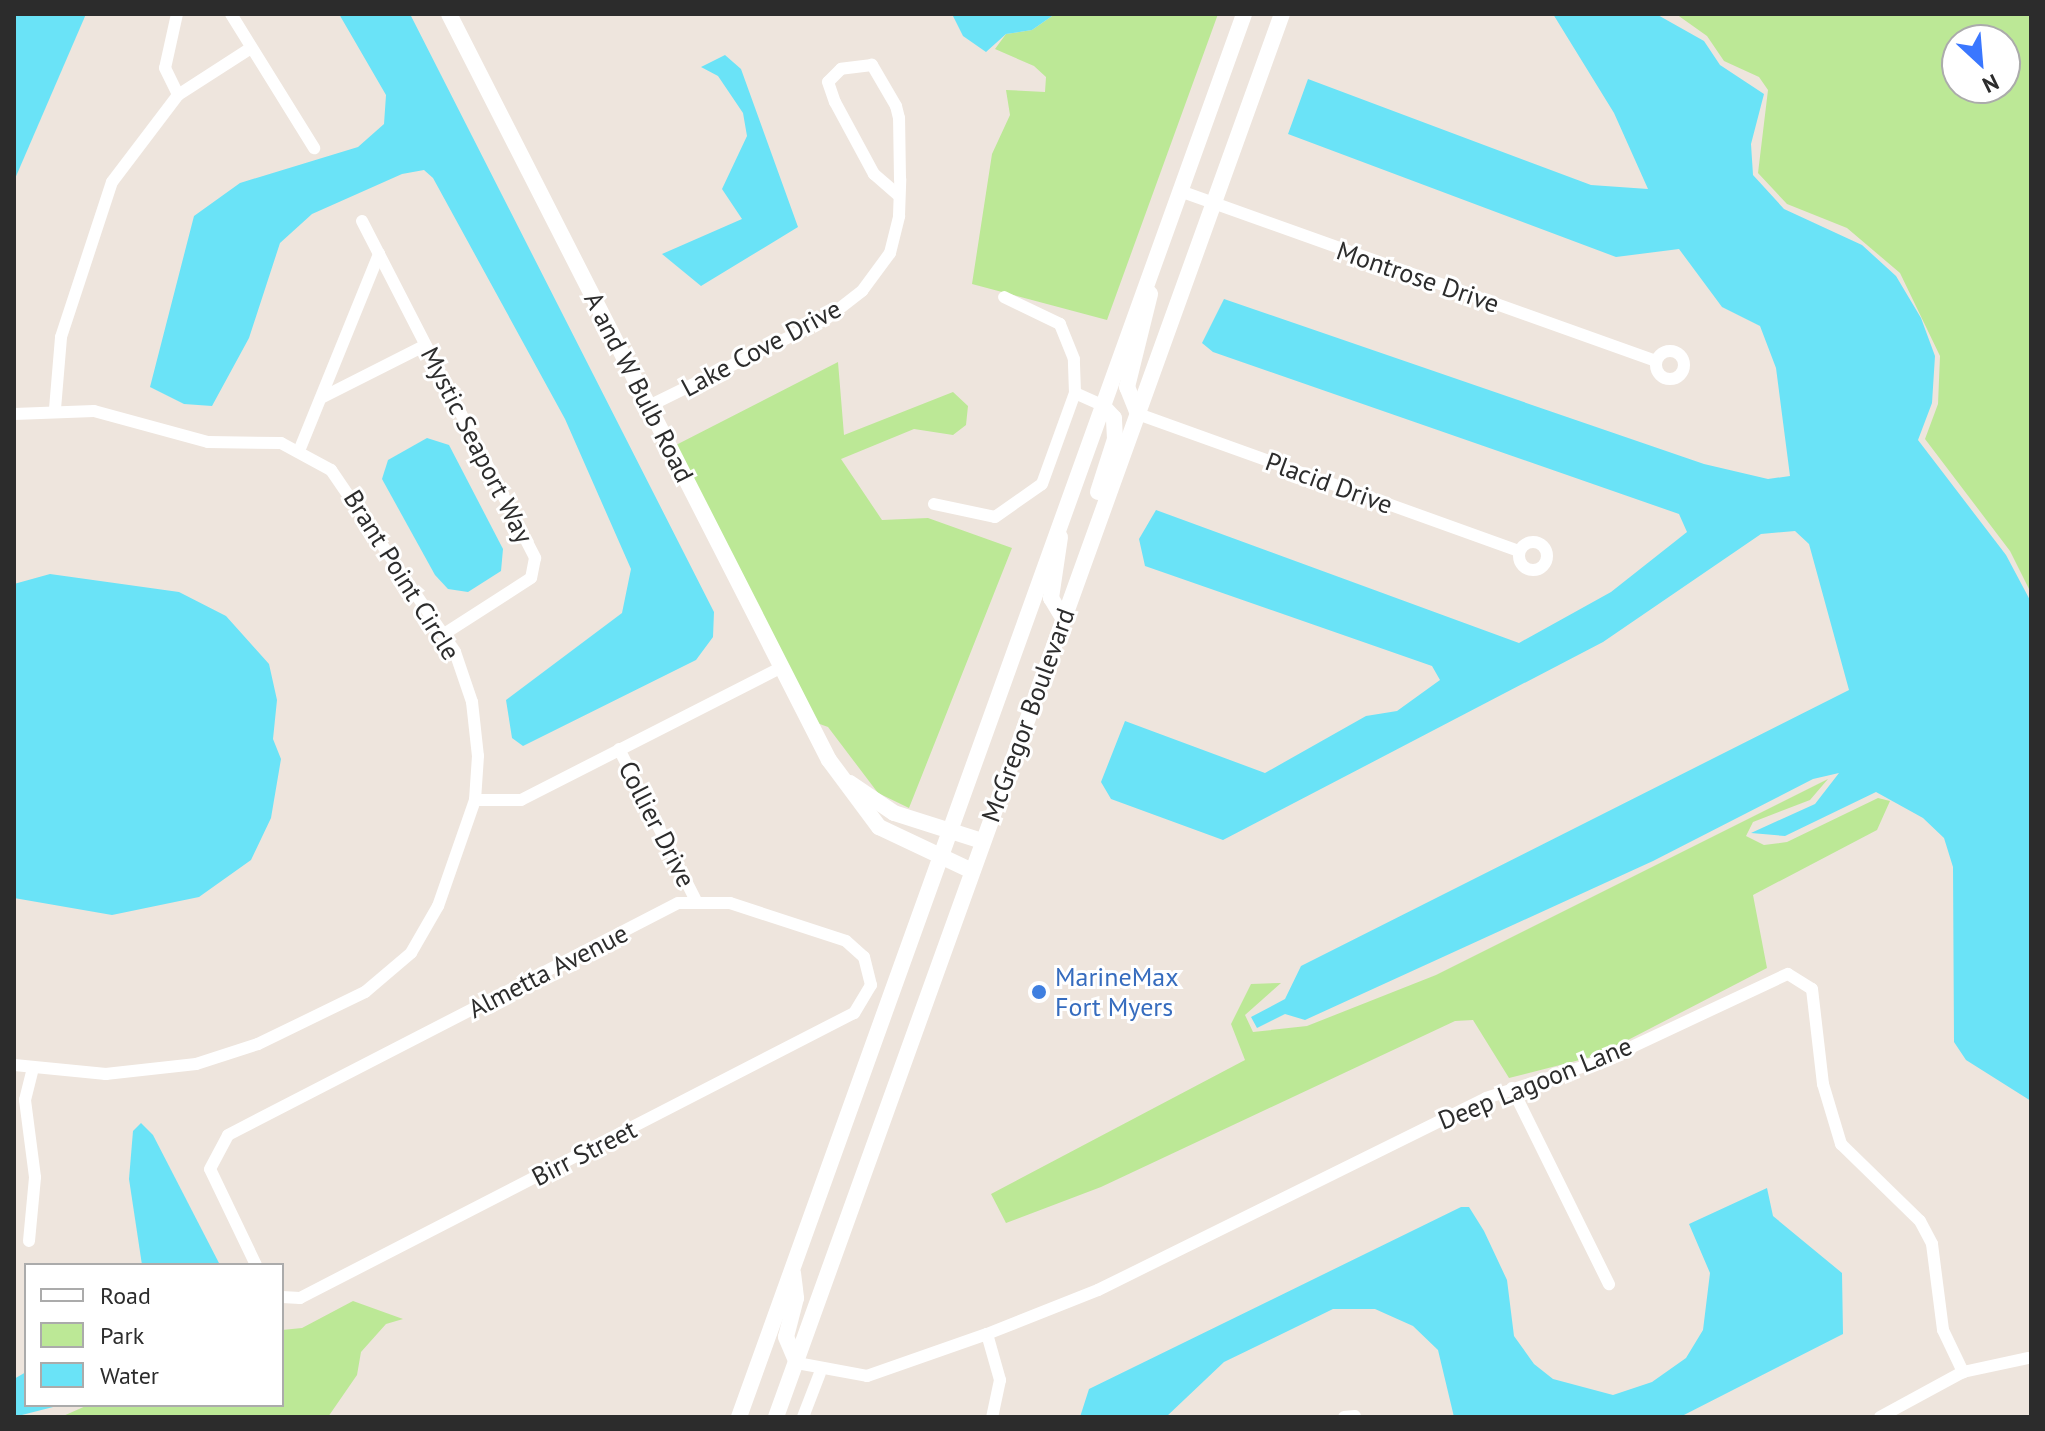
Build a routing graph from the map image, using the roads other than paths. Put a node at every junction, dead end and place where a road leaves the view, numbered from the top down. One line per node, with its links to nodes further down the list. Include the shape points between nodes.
1 (177, 14): 7 (street, via 165,68)
2 (231, 14): 6 (street)
3 (449, 14): 21 (main road, A and W Bulb Road)
4 (1244, 14): 9 (main road, McGregor Boulevard)
5 (1282, 14): 11 (main road, McGregor Boulevard)
6 (251, 48): 7 (street); 8 (street)
7 (178, 95): 22 (street, via 126,158 102,206 61,337)
8 (314, 148)
9 (1180, 191): 11 (street, Montrose Drive); 14 (main road, McGregor Boulevard)
10 (899, 196): 10 (street, Lake Cove Drive, via 899,118 886,84 872,65 841,69 828,82 835,102 874,174); 21 (street, Lake Cove Drive, via 890,253 846,305)
11 (1213, 204): 17 (street, Montrose Drive); 24 (main road, McGregor Boulevard)
12 (362, 221): 13 (street, Mystic Seaport Way)
13 (379, 254): 16 (street, Mystic Seaport Way); 19 (street)
14 (1148, 280): 20 (main road, McGregor Boulevard); 24 (main road, via 1151,305 1127,387)
15 (1004, 297): 18 (street, via 1060,324 1074,359)
16 (426, 345): 19 (street); 31 (street, Mystic Seaport Way, via 535,558 531,578)
17 (1656, 361)
18 (1075, 393): 20 (street); 26 (street, via 1042,484 995,517)
19 (323, 397): 25 (street)
20 (1102, 405): 27 (main road, McGregor Boulevard); 28 (main road, via 1114,418 1115,439 1084,534)
21 (649, 406): 32 (main road, A and W Bulb Road)
22 (55, 409): 23 (street, Brant Point Circle); 25 (street, Brant Point Circle, via 107,413 208,442 281,443)
23 (14, 414)
24 (1138, 414): 28 (main road, McGregor Boulevard); 29 (street, Placid Drive)
25 (299, 451): 31 (street, Brant Point Circle, via 349,489)
26 (934, 504)
27 (1060, 527): 30 (main road, via 1061,565 1051,598); 36 (main road, McGregor Boulevard)
28 (1087, 551): 30 (main road, McGregor Boulevard)
29 (1519, 551)
30 (1063, 618): 37 (main road, McGregor Boulevard)
31 (444, 634): 35 (street, Brant Point Circle, via 472,702)
32 (782, 667): 33 (street); 34 (main road, A and W Bulb Road)
33 (619, 749): 35 (street, via 521,800); 40 (street, Collier Drive)
34 (829, 760): 36 (main road, A and W Bulb Road, via 874,803); 38 (main road, A and W Bulb Road, via 879,827)
35 (475, 800): 42 (street, Brant Point Circle, via 425,933 365,992 258,1044 196,1064 106,1074)
36 (950, 831): 37 (main road, A and W Bulb Road); 38 (main road, McGregor Boulevard)
37 (982, 841): 39 (main road, McGregor Boulevard)
38 (940, 859): 39 (main road, A and W Bulb Road); 46 (main road, McGregor Boulevard)
39 (972, 871): 51 (main road, McGregor Boulevard)
40 (695, 899): 45 (street, Almetta Avenue, via 228,1135 214,1152 215,1186); 48 (street, Birr Street, via 730,903 846,941 864,957 869,991 854,1013)
41 (14, 1065): 42 (street, Brant Point Circle)
42 (33, 1069): 44 (street, via 25,1100 35,1177)
43 (1512, 1088): 47 (street); 49 (street, Deep Lagoon Lane, via 1098,1290); 52 (street, Deep Lagoon Lane, via 1604,1060 1760,983 1802,977 1812,989 1835,1131 1850,1158 1927,1232 1943,1330)
44 (29, 1241)
45 (255, 1263)
46 (793, 1268): 51 (main road, via 796,1298 786,1337); 55 (main road, McGregor Boulevard)
47 (1609, 1284)
48 (284, 1299)
49 (987, 1334): 53 (street, Deep Lagoon Lane, via 867,1376); 58 (street, via 1000,1380)
50 (2028, 1358): 52 (street)
51 (797, 1363): 53 (street, Deep Lagoon Lane); 56 (main road, McGregor Boulevard)
52 (1963, 1372): 60 (street)
53 (820, 1373): 57 (street)
54 (1355, 1416): 59 (street)
55 (739, 1417)
56 (776, 1417)
57 (803, 1417)
58 (992, 1417)
59 (1344, 1417)
60 (1880, 1417)

